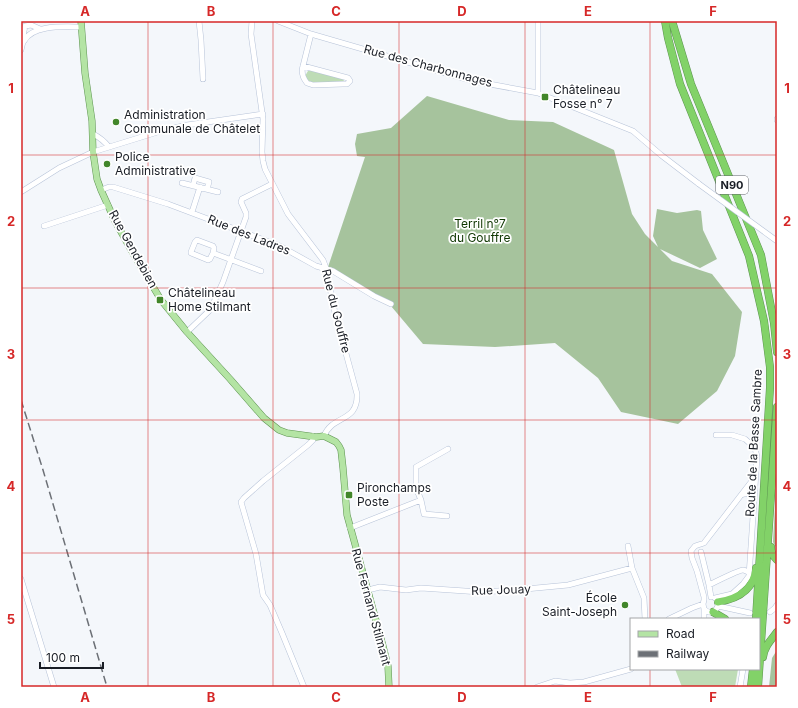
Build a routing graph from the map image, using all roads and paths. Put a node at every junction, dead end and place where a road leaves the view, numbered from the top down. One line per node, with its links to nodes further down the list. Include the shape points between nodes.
1 (199, 21): 15 (street)
2 (252, 21): 17 (street, Rue du Gouffre, via 251,34)
3 (278, 21): 10 (street, Rue des Charbonnages)
4 (538, 21): 16 (street)
5 (661, 21): 11 (highway)
6 (665, 21): 11 (highway, Route de la Basse Sambre / N90)
7 (673, 21): 40 (highway, N90, via 690,84 761,255)
8 (81, 24): 9 (street); 18 (main road, Rue Gendebien)
9 (41, 29): 12 (street, via 34,31); 12 (street, via 31,25 25,26)
10 (311, 34): 14 (street); 16 (street, Rue des Charbonnages, via 473,81)
11 (668, 38): 53 (highway, Route de la Basse Sambre / N90, via 680,84 749,256 764,321 770,388)
12 (24, 40): 13 (street)
13 (21, 50)
14 (302, 66): 14 (street, via 304,81 309,85 347,84 350,81 348,78)
15 (203, 79)
16 (538, 93): 33 (street, Rue des Charbonnages, bridge, via 633,131 660,155)
17 (263, 114): 19 (street, via 161,130); 22 (street, Rue du Gouffre, via 263,161)
18 (93, 134): 19 (street); 20 (main road, Rue Gendebien)
19 (109, 147): 20 (street)
20 (93, 152): 26 (main road, Rue Gendebien); 27 (street, via 59,168)
21 (182, 183): 23 (street)
22 (272, 184): 32 (street, via 242,199 246,213); 36 (street, Rue du Gouffre, via 288,214 323,260)
23 (193, 186): 24 (street); 25 (street, via 195,178 209,182)
24 (200, 188): 25 (street); 30 (street)
25 (207, 189): 28 (street)
26 (101, 190): 29 (main road, Rue Gendebien); 30 (street, Rue des Ladres, via 113,187)
27 (21, 192)
28 (218, 192)
29 (108, 206): 31 (street); 39 (main road, Rue Gendebien, via 161,300)
30 (192, 212): 32 (street, Rue des Ladres)
31 (44, 226)
32 (242, 231): 35 (street); 36 (street, Rue des Ladres, via 280,246 316,266)
33 (777, 241)
34 (213, 253): 34 (street, via 208,260 191,252 196,240 213,246); 35 (street)
35 (231, 260): 37 (street); 39 (street, via 209,311)
36 (326, 268): 38 (street, Rue des Ladres); 44 (street, Rue du Gouffre, via 357,399 353,412 332,424)
37 (261, 271)
38 (391, 304)
39 (187, 332): 43 (main road, Rue Gendebien, via 264,418 287,433)
40 (777, 352)
41 (777, 407): 50 (highway, Route de la Basse Sambre)
42 (716, 435): 46 (street, via 745,438 756,448)
43 (313, 436): 44 (main road, Rue Gendebien); 78 (street, via 308,445 241,502 256,554 264,595)
44 (324, 436): 52 (main road, via 336,442 341,450)
45 (448, 449): 49 (street, via 416,467 416,488)
46 (756, 476): 47 (street); 48 (street)
47 (741, 495): 48 (street, via 750,494); 62 (street, via 704,543 691,551 702,586)
48 (754, 499): 58 (street)
49 (421, 500): 51 (street, via 424,514); 52 (street)
50 (770, 506): 56 (highway, via 773,514 771,551); 84 (highway, Route de la Basse Sambre)
51 (447, 516)
52 (350, 528): 61 (main road, Rue Fernand Stilmant)
53 (761, 528): 64 (highway, via 755,572 751,582 744,592); 71 (highway, Route de la Basse Sambre / N90)
54 (628, 546): 57 (street)
55 (700, 552): 60 (street)
56 (777, 560)
57 (632, 568): 61 (street, Rue Jouay, via 568,585 515,590 480,592 380,587); 67 (street, via 644,598)
58 (749, 572): 60 (street, via 735,572); 64 (street, via 743,584)
59 (21, 579): 77 (street)
60 (709, 585): 64 (street)
61 (368, 590): 79 (main road, Rue Fernand Stilmant, via 388,666)
62 (704, 604): 64 (street, via 708,612); 64 (street, via 708,597); 68 (street); 69 (street)
63 (777, 605): 65 (street)
64 (714, 606): 66 (street); 70 (highway)
65 (770, 612)
66 (750, 613)
67 (645, 618)
68 (671, 618)
69 (704, 618)
70 (725, 618)
71 (756, 618)
72 (777, 632): 84 (highway, via 764,654)
73 (630, 669): 80 (street, via 584,682 555,681)
74 (743, 670): 81 (street)
75 (749, 670): 82 (highway)
76 (752, 670): 83 (highway)
77 (54, 687)
78 (304, 687)
79 (389, 687)
80 (536, 687)
81 (740, 687)
82 (748, 687)
83 (751, 687)
84 (759, 687)

